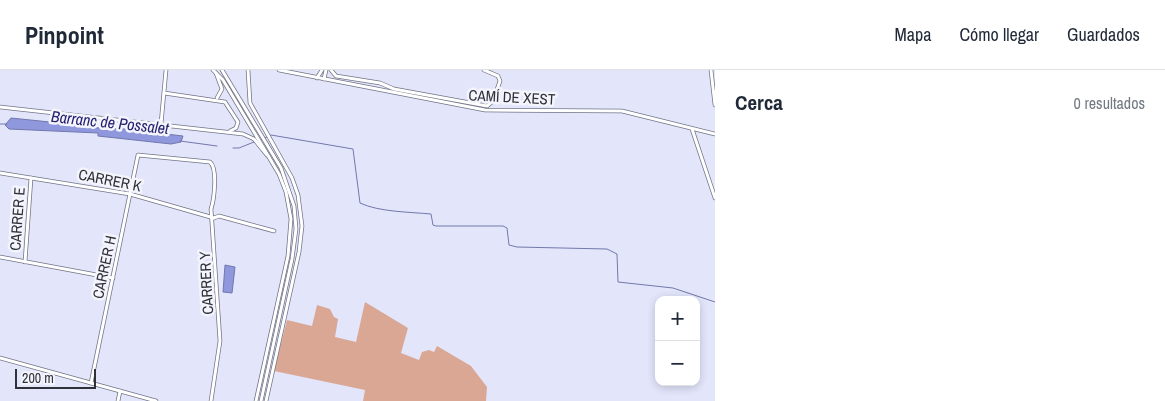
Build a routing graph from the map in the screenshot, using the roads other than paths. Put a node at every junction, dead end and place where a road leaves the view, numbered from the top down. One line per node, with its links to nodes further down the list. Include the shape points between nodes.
1 (166, 70): 12 (street)
2 (214, 70): 13 (street, via 222,89); 26 (street, via 279,174 286,192)
3 (222, 70): 38 (street, via 281,168 294,206 296,229 292,259)
4 (248, 70): 39 (street, via 250,103 292,178 302,226)
5 (278, 70): 10 (street, CAMÍ DE XEST)
6 (324, 70): 10 (street); 11 (street)
7 (331, 70): 8 (street, via 336,76 487,106 493,101 500,79)
8 (484, 70)
9 (711, 70): 14 (street)
10 (318, 78): 11 (street, CAMÍ DE XEST)
11 (324, 79): 17 (street, CAMÍ DE XEST, via 485,110 622,111)
12 (164, 93): 13 (street); 16 (street)
13 (216, 99): 18 (street, via 225,102 236,118 236,128)
14 (715, 105)
15 (0, 107): 16 (street)
16 (160, 124): 18 (street)
17 (692, 129): 19 (street, CAMÍ DE XEST); 24 (street)
18 (230, 132): 26 (street, via 254,139 269,159 284,190)
19 (715, 134)
20 (212, 163): 23 (street, CARRER H, via 138,155); 25 (street, CARRER Y)
21 (0, 173): 22 (street, CARRER K)
22 (32, 178): 23 (street, CARRER K); 29 (street, CARRER E)
23 (130, 194): 25 (street, CARRER K); 30 (street, CARRER H)
24 (715, 198)
25 (214, 218): 27 (street, CARRER K, via 219,216); 36 (street, CARRER Y, via 220,341)
26 (291, 223): 37 (street, via 288,256)
27 (274, 231)
28 (0, 257): 29 (street)
29 (25, 262): 30 (street)
30 (113, 278): 32 (street, CARRER H)
31 (0, 358): 32 (street)
32 (91, 383): 33 (street)
33 (120, 391): 34 (street); 35 (street)
34 (118, 401)
35 (156, 401)
36 (211, 401)
37 (256, 401)
38 (261, 401)
39 (266, 401)

